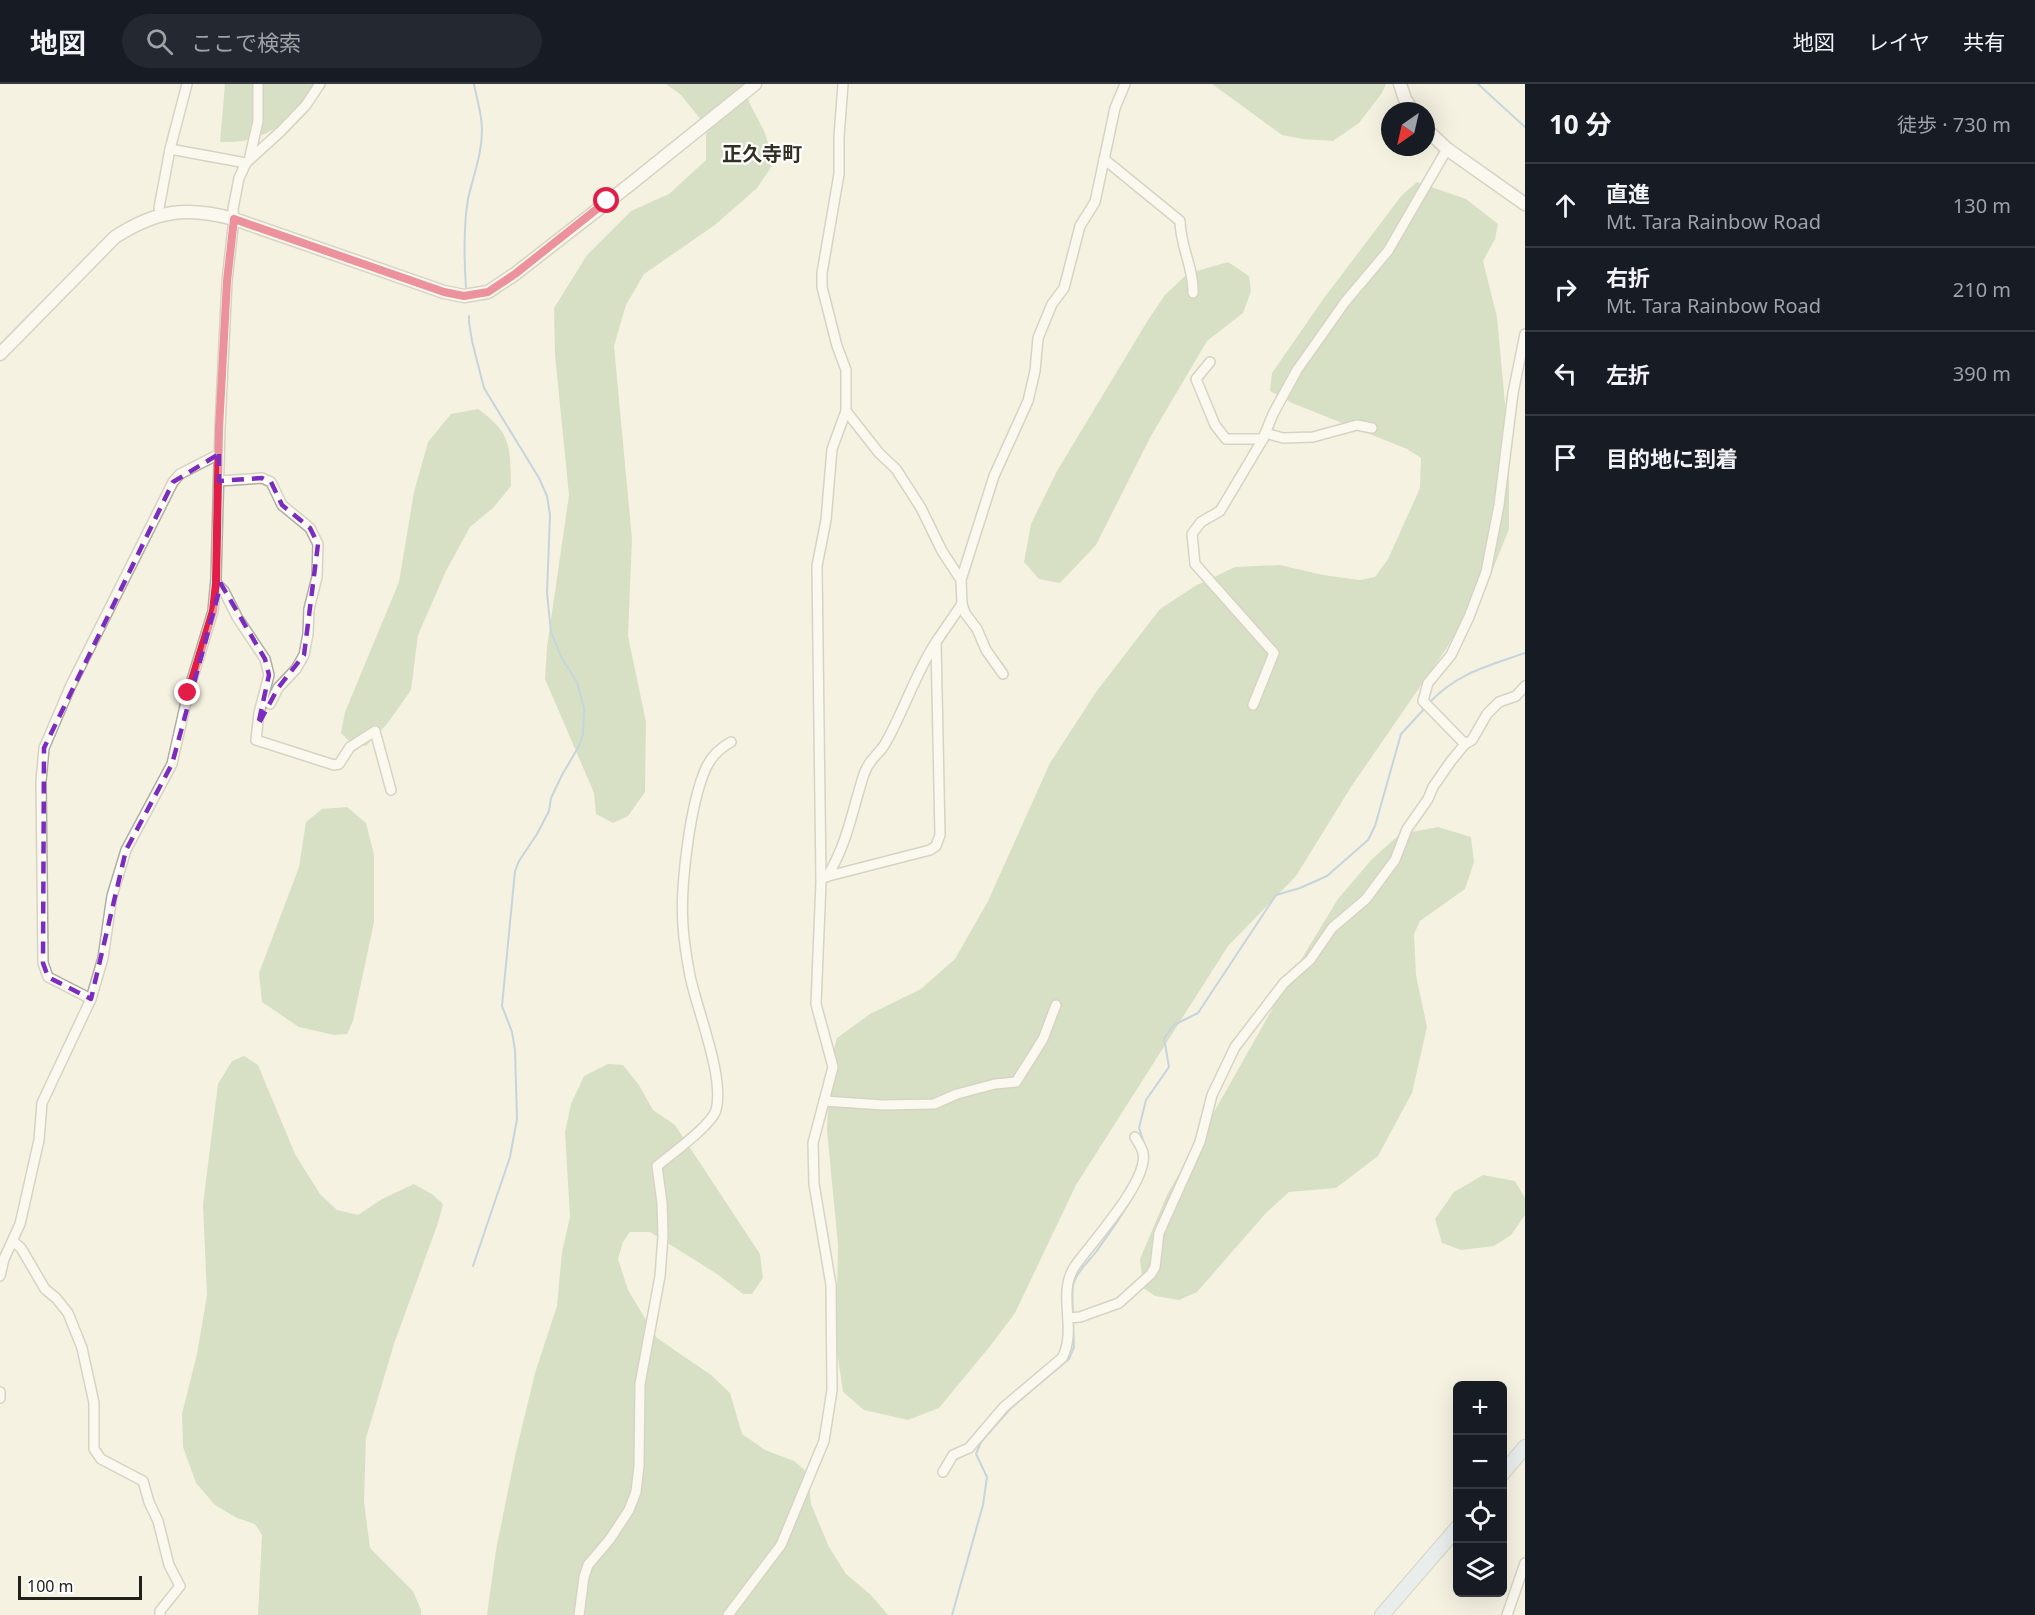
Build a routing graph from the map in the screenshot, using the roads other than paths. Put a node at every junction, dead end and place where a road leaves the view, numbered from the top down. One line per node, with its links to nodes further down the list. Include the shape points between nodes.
1 (188, 84): 10 (street)
2 (258, 84): 13 (street, via 258,121)
3 (320, 84): 13 (street, via 306,105)
4 (755, 84): 16 (street, via 515,274 478,295 444,292)
5 (843, 84): 21 (street, via 839,174 822,287 846,370)
6 (1125, 84): 12 (street, via 1115,108)
7 (1400, 84): 8 (street)
8 (1407, 102)
9 (1435, 138): 11 (street)
10 (170, 149): 13 (street); 15 (street)
11 (1447, 149): 14 (street); 23 (street, via 1388,251 1345,302 1297,370)
12 (1104, 159): 17 (street, via 1180,221); 26 (street, via 1095,202 1080,226 1064,288 1052,304 1038,338 1028,401 994,476)
13 (247, 161): 16 (street, via 239,178)
14 (1525, 204)
15 (159, 208)
16 (234, 219): 19 (street, via 191,211 136,224 115,237); 24 (street, via 227,281)
17 (1193, 294)
18 (1525, 334): 37 (street, via 1486,572 1456,646 1428,683 1423,701)
19 (0, 354)
20 (1210, 362): 23 (street, via 1196,379 1215,425 1226,439)
21 (846, 411): 26 (street, via 896,469); 39 (street, via 832,449 826,520 817,566)
22 (1372, 428): 23 (street, via 1357,425 1313,437)
23 (1264, 436): 33 (street, via 1220,511 1192,534 1195,564 1274,653)
24 (219, 454): 25 (street); 40 (street, via 180,474 173,482 71,685 44,748 43,963 48,977)
25 (219, 481): 27 (street); 32 (street, via 262,478 271,482 282,505 310,528 318,544 317,577 304,655)
26 (961, 580): 28 (street)
27 (216, 583): 35 (street, via 265,659 269,675); 40 (street, via 213,611 172,764 126,850 112,896 103,958)
28 (962, 604): 29 (street); 30 (street)
29 (936, 642): 39 (street, via 884,746 871,758 840,856); 39 (street, via 940,835 936,846)
30 (1003, 674)
31 (1525, 686): 37 (street, via 1516,696 1499,702)
32 (270, 704): 34 (street); 35 (street)
33 (1253, 705)
34 (280, 708)
35 (258, 724): 38 (street, via 256,740 334,765 339,764 350,747 375,731)
36 (731, 742): 55 (street, via 720,748 707,767 698,792 683,894 684,939 714,1068 716,1108 711,1120 657,1166 663,1236 660,1276 640,1384 636,1491 629,1510 588,1565)
37 (1465, 744): 46 (street, via 1407,829 1395,860 1366,899 1332,928 1310,960 1284,983 1235,1047 1212,1095 1200,1142 1159,1233 1151,1274 1119,1303)
38 (391, 790)
39 (824, 877): 42 (street, via 816,1004 833,1067)
40 (91, 999): 44 (street, via 42,1103 39,1140)
41 (1056, 1005): 42 (street, via 1043,1039 1016,1082 957,1094 934,1104)
42 (824, 1101): 56 (street, via 813,1143 814,1184 831,1285 832,1390 824,1441 781,1545)
43 (1135, 1137): 46 (street, via 1143,1154 1136,1182 1074,1267 1066,1285)
44 (14, 1242): 45 (street); 54 (street, via 45,1289 68,1313 82,1348 94,1402 94,1449 101,1459 143,1481 169,1565 180,1586)
45 (0, 1276)
46 (1068, 1318): 51 (street, via 1069,1336 1062,1358 1004,1407 969,1448 953,1455)
47 (0, 1392): 48 (street)
48 (0, 1398)
49 (1525, 1447): 50 (main road)
50 (1507, 1469)
51 (943, 1472)
52 (1453, 1533): 57 (main road)
53 (1525, 1563): 58 (street)
54 (160, 1615)
55 (579, 1615)
56 (728, 1615)
57 (1382, 1615)
58 (1507, 1615)

